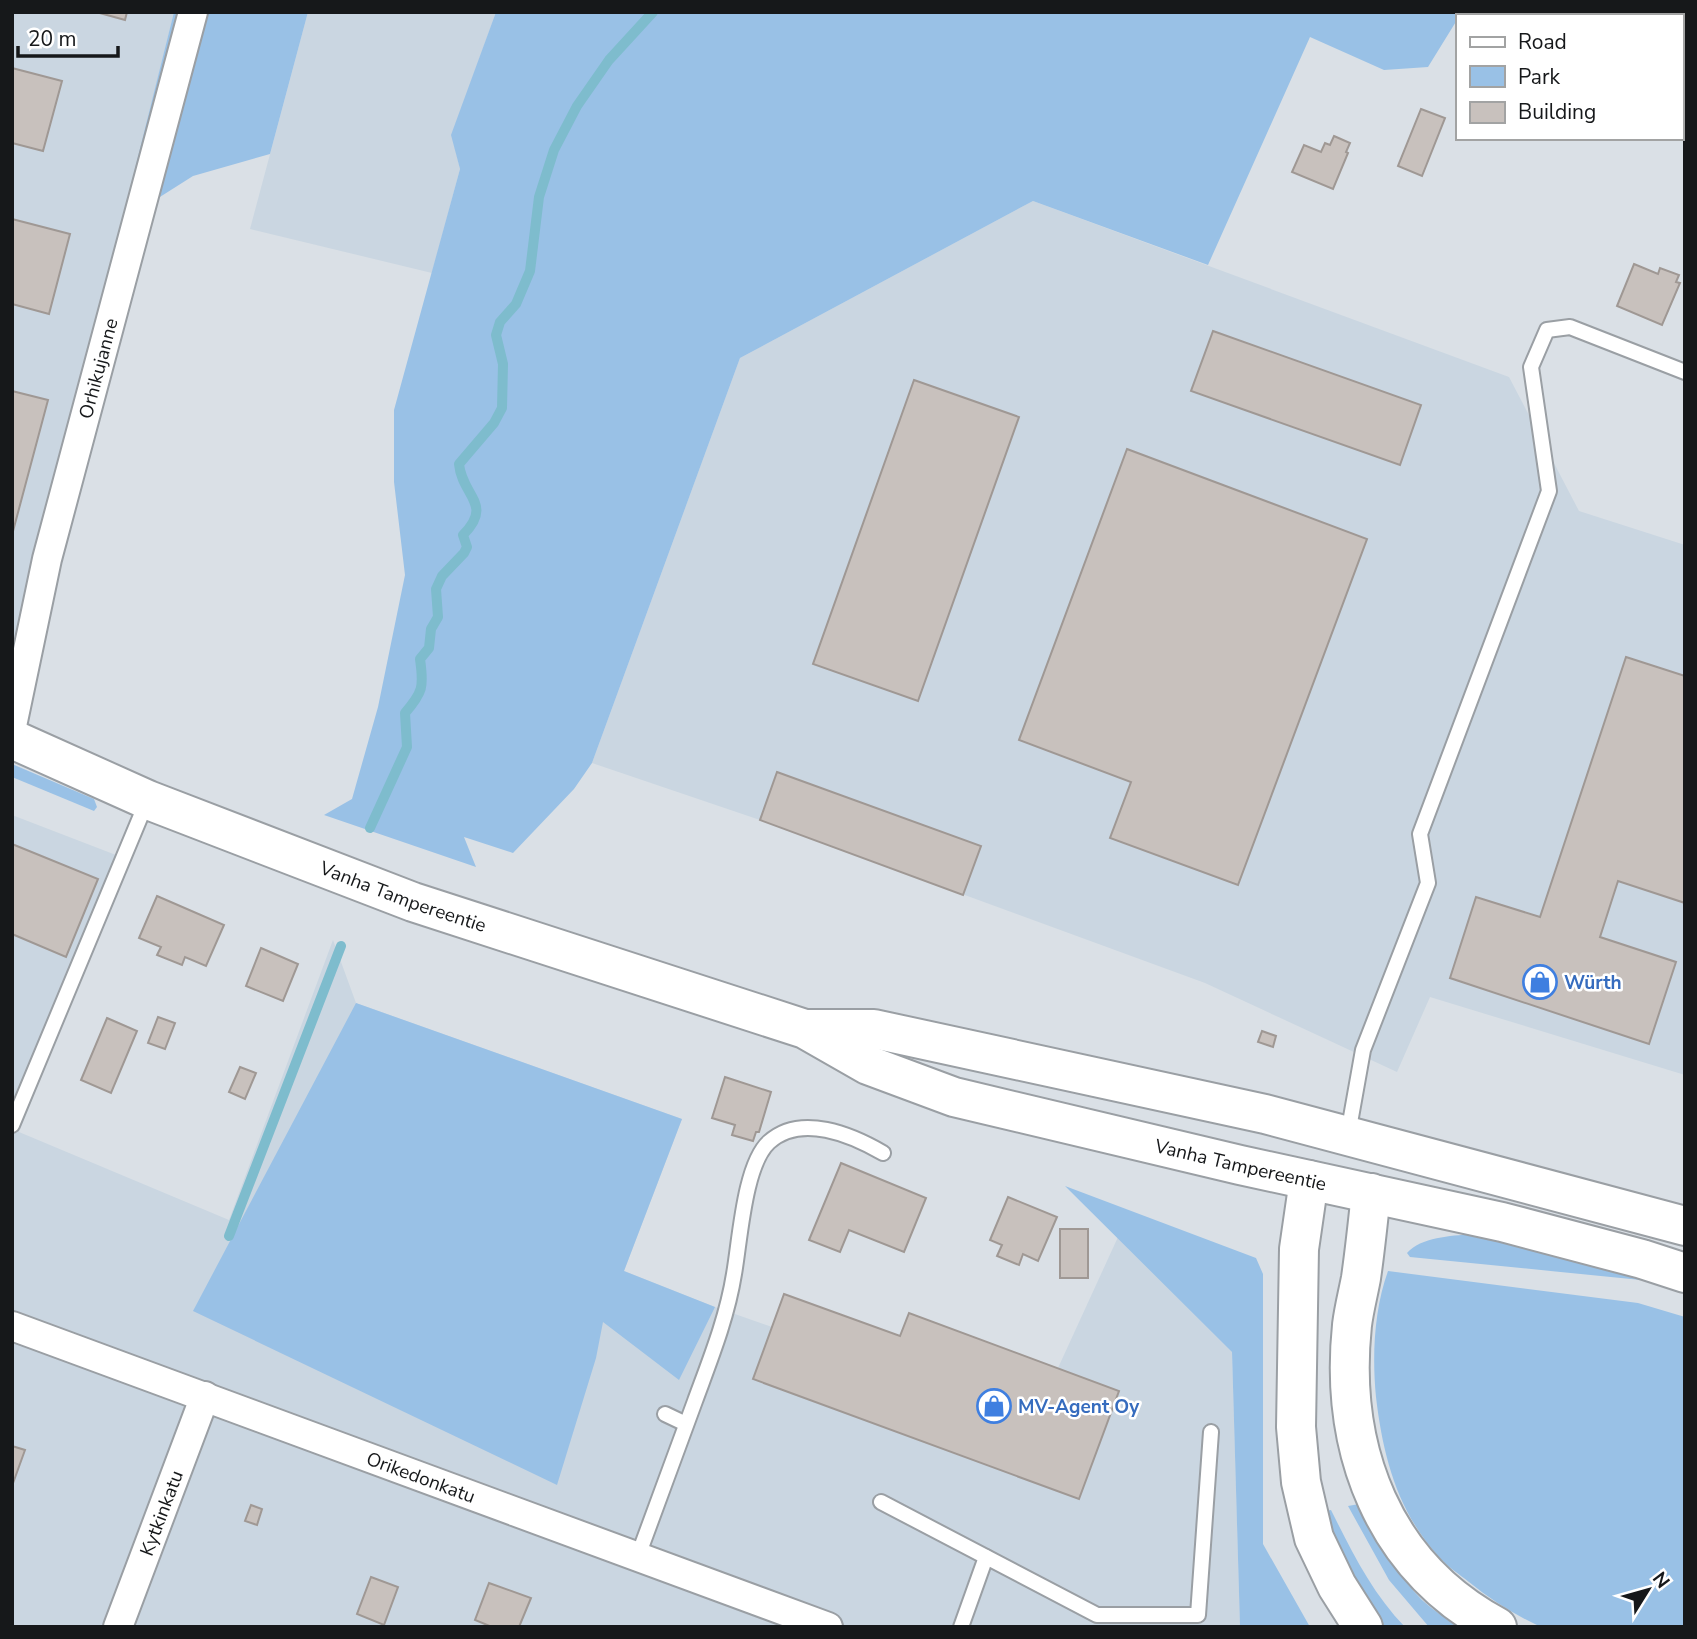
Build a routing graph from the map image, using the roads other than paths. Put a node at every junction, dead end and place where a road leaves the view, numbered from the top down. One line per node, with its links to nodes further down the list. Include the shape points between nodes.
1 (193, 12): 3 (street, Orhikujanne, via 47,559)
2 (1685, 372): 8 (lane, via 1570,327 1547,330 1531,368 1549,491 1420,834 1428,883 1363,1050)
3 (12, 726)
4 (12, 739): 5 (main road, Vanha Tampereentie)
5 (148, 800): 6 (main road, Vanha Tampereentie, via 413,902); 7 (lane)
6 (805, 1029): 8 (main road, Vanha Tampereentie, via 874,1029); 10 (main road, Vanha Tampereentie, via 868,1065 954,1097)
7 (12, 1125)
8 (1348, 1136): 10 (main road); 11 (main road); 12 (main road, Vanha Tampereentie)
9 (883, 1153): 17 (lane, via 857,1138 810,1128 783,1133 757,1155 720,1332)
10 (1309, 1180): 11 (main road, Vanha Tampereentie); 25 (main road, via 1299,1249 1296,1427 1301,1482 1314,1538)
11 (1371, 1194): 13 (main road, Vanha Tampereentie, via 1502,1222); 26 (main road, via 1352,1325 1351,1372 1352,1413 1366,1474 1396,1539 1425,1574 1472,1614)
12 (1685, 1226)
13 (1685, 1273)
14 (12, 1326): 15 (street, Orikedonkatu)
15 (205, 1396): 20 (street, Orikedonkatu); 22 (street, Kytkinkatu)
16 (665, 1414): 17 (lane)
17 (687, 1423): 20 (lane)
18 (1211, 1432): 21 (lane, via 1198,1615 1097,1615)
19 (881, 1502): 21 (lane)
20 (638, 1556): 23 (street, Orikedonkatu)
21 (986, 1557): 24 (lane)
22 (118, 1627)
23 (828, 1627)
24 (961, 1627)
25 (1363, 1627)
26 (1497, 1627)

